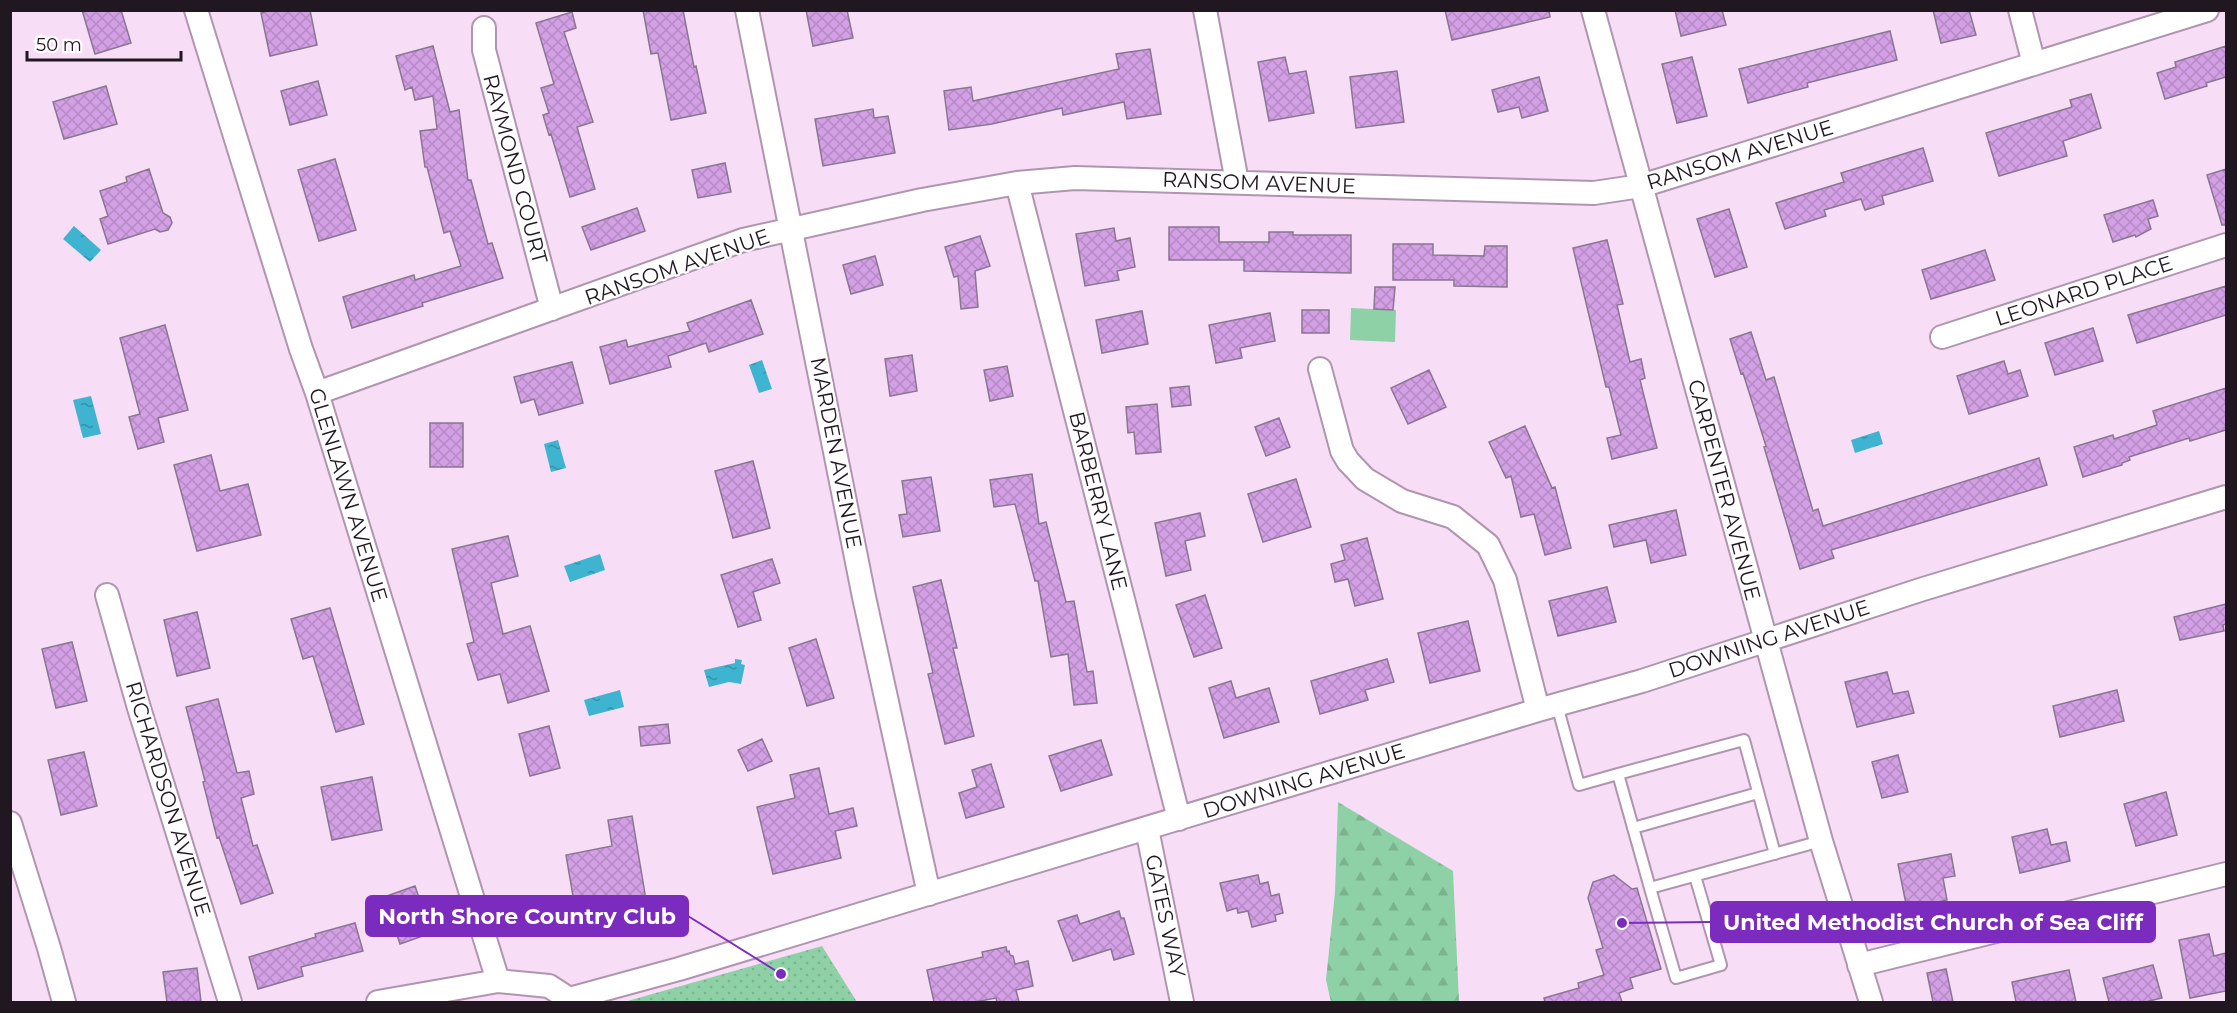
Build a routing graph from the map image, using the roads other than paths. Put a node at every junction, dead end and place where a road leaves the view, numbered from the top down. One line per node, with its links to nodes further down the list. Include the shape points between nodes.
1 (196, 10): 17 (street, GLENLAWN AVENUE)
2 (747, 10): 12 (street, MARDEN AVENUE)
3 (1205, 10): 9 (street)
4 (1593, 10): 11 (street, CARPENTER AVENUE)
5 (2020, 10): 8 (street)
6 (2207, 10): 8 (street, RANSOM AVENUE)
7 (484, 28): 14 (street, RAYMOND COURT, via 484,50)
8 (2034, 64): 11 (street, RANSOM AVENUE)
9 (1237, 182): 10 (street, RANSOM AVENUE, via 1075,178); 11 (street, RANSOM AVENUE, via 1594,193)
10 (1017, 183): 12 (street, RANSOM AVENUE, via 828,219); 24 (street, BARBERRY LANE)
11 (1641, 186): 20 (street, CARPENTER AVENUE)
12 (791, 230): 14 (street, RANSOM AVENUE, via 743,240); 33 (street, MARDEN AVENUE, via 864,597)
13 (2226, 245): 15 (street, LEONARD PLACE)
14 (552, 309): 17 (street, RANSOM AVENUE)
15 (1942, 337)
16 (1320, 369): 21 (street, via 1342,451 1365,479 1402,501 1453,517 1488,545 1505,580)
17 (317, 393): 35 (street, GLENLAWN AVENUE)
18 (2226, 497): 20 (street, DOWNING AVENUE)
19 (107, 596): 38 (street, RICHARDSON AVENUE)
20 (1765, 640): 21 (street, DOWNING AVENUE); 28 (street, CARPENTER AVENUE)
21 (1547, 708): 22 (lane, via 1579,785); 24 (street, DOWNING AVENUE)
22 (1618, 774): 23 (lane, via 1744,740); 26 (lane)
23 (1758, 793): 26 (lane); 29 (lane)
24 (1179, 819): 27 (street, DOWNING AVENUE)
25 (10, 823): 37 (street)
26 (1634, 828): 32 (lane)
27 (1147, 829): 33 (street, DOWNING AVENUE); 40 (street, GATES WAY)
28 (1821, 841): 29 (lane); 34 (street, CARPENTER AVENUE)
29 (1775, 854): 31 (lane)
30 (2226, 874): 34 (street)
31 (1695, 876): 32 (lane); 32 (lane, via 1721,965 1676,978)
32 (1650, 888)
33 (929, 894): 36 (street, DOWNING AVENUE)
34 (1859, 965): 41 (street, CARPENTER AVENUE)
35 (498, 981): 36 (street, DOWNING AVENUE, via 549,986); 39 (street, DOWNING AVENUE)
36 (569, 1001)
37 (64, 1002)
38 (230, 1002)
39 (378, 1002)
40 (1182, 1002)
41 (1871, 1002)

